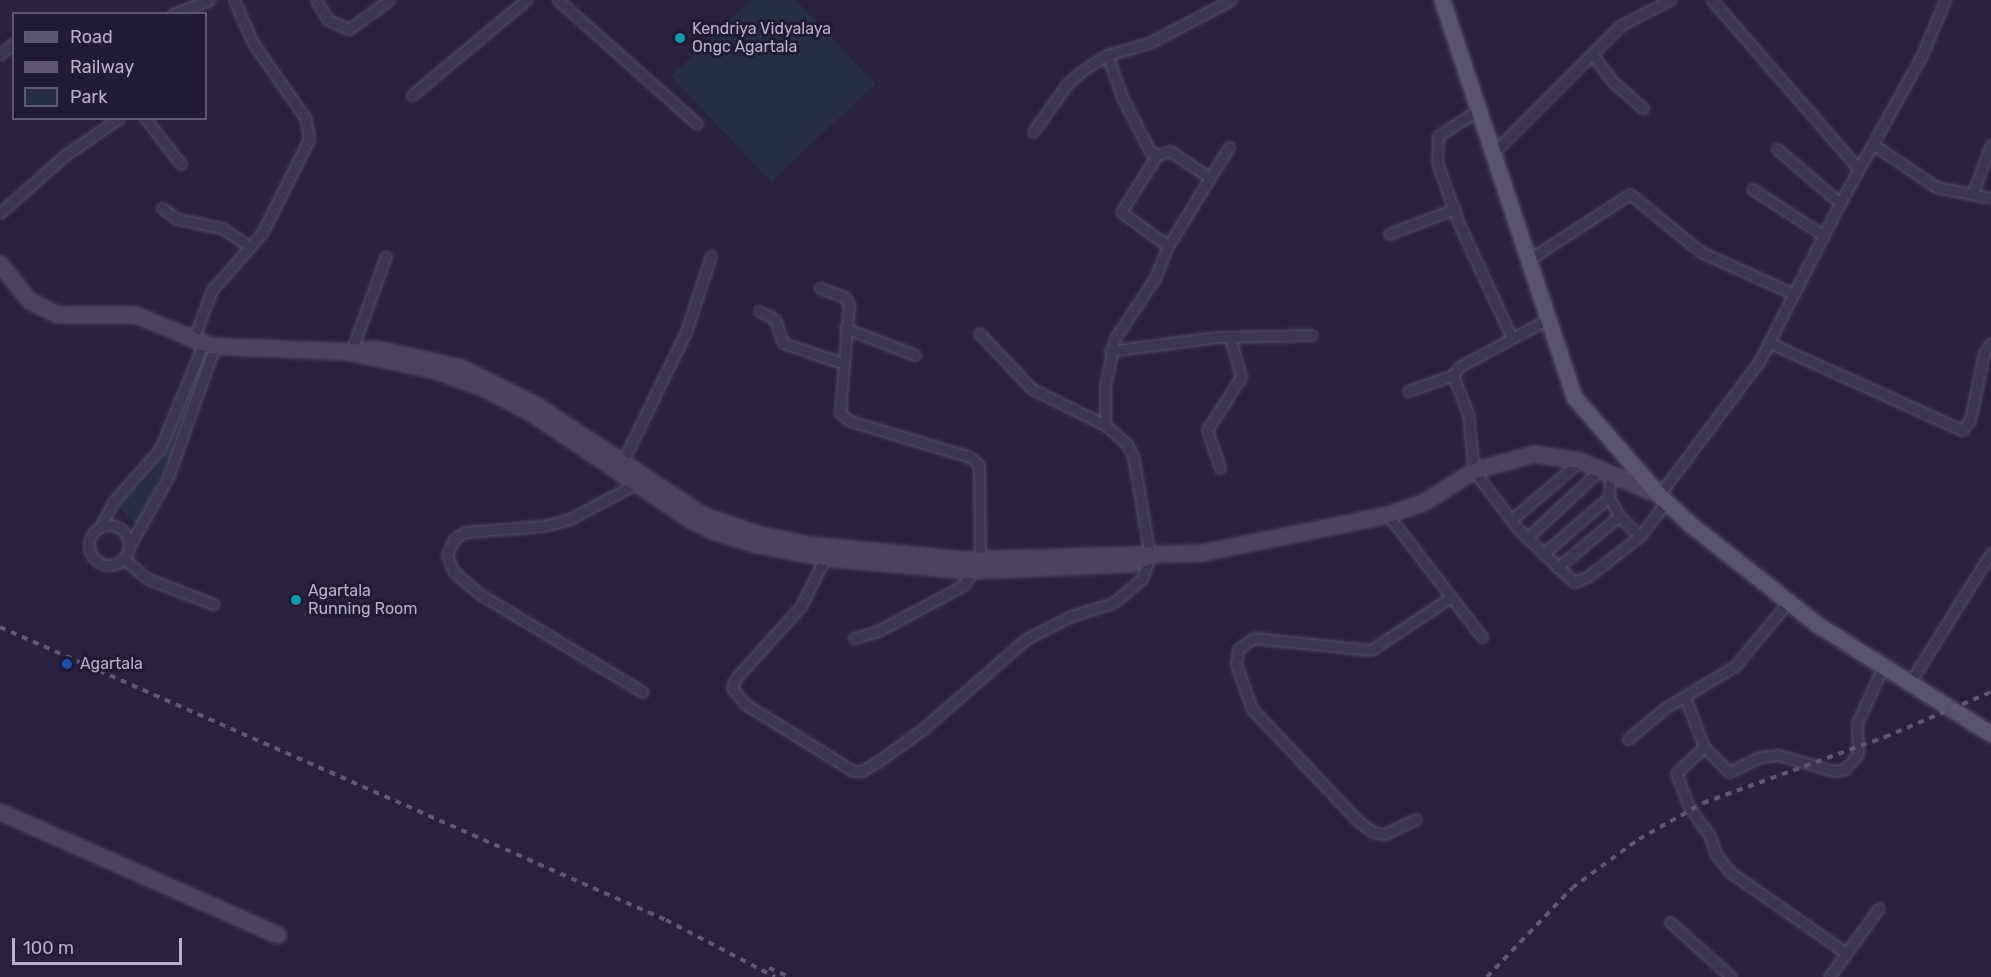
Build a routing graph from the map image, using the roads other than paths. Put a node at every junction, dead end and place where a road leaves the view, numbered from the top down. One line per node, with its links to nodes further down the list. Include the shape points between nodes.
1 (209, 0): 13 (street)
2 (234, 0): 43 (street, via 253,43 310,129 306,147 269,222)
3 (316, 0): 4 (street, via 328,20 349,29)
4 (389, 0)
5 (526, 0): 18 (street)
6 (558, 0): 23 (street)
7 (1231, 0): 17 (street, via 1149,43)
8 (1442, 0): 20 (main road)
9 (1670, 0): 12 (street)
10 (1712, 0): 32 (street)
11 (1945, 0): 26 (street, via 1924,52)
12 (1651, 4): 16 (street, via 1621,25)
13 (179, 12)
14 (12, 45): 15 (street)
15 (0, 54)
16 (1592, 54): 19 (street, via 1613,82); 29 (street)
17 (1107, 55): 24 (street, via 1067,84); 30 (street, via 1129,112)
18 (412, 95)
19 (1643, 108)
20 (1478, 110): 29 (main road); 39 (street, via 1436,138 1437,162)
21 (116, 120): 40 (street, via 64,156)
22 (147, 120): 31 (street)
23 (698, 124)
24 (1033, 132)
25 (1991, 144): 35 (street)
26 (1874, 145): 32 (street); 35 (street, via 1936,187)
27 (1229, 147): 33 (street)
28 (1777, 149): 37 (street)
29 (1493, 153): 47 (main road)
30 (1156, 155): 33 (street, via 1170,151); 44 (street, via 1121,212)
31 (181, 164)
32 (1858, 168): 37 (street)
33 (1210, 178): 44 (street)
34 (1752, 189): 42 (street)
35 (1973, 192): 36 (street)
36 (1991, 198)
37 (1840, 203): 42 (street)
38 (162, 207): 43 (street, via 177,219 222,228)
39 (1454, 209): 41 (street); 57 (street)
40 (0, 213)
41 (1389, 234)
42 (1823, 235): 50 (street)
43 (249, 246): 59 (street, via 212,290)
44 (1168, 246): 61 (street, via 1155,279 1120,328)
45 (386, 255): 62 (street)
46 (711, 256): 69 (street, via 686,332)
47 (1528, 260): 50 (street, via 1630,194 1701,252); 52 (main road)
48 (0, 264): 59 (street, via 30,301 51,312 72,317 136,315)
49 (820, 288): 53 (street, via 845,297 849,305)
50 (1794, 294): 60 (street)
51 (759, 311): 64 (street, via 775,319 783,343)
52 (1548, 319): 57 (street); 75 (main road, via 1574,397)
53 (845, 328): 63 (street); 64 (street)
54 (979, 333): 67 (street, via 1032,389)
55 (1312, 335): 56 (street)
56 (1230, 337): 61 (street); 70 (street, via 1241,377 1207,430)
57 (1512, 338): 65 (street, via 1460,366)
58 (1991, 343): 60 (street, via 1984,353 1970,420 1962,430)
59 (204, 344): 62 (street); 79 (street, via 160,449 113,502); 82 (street, via 168,477)
60 (1770, 344): 75 (street)
61 (1110, 351): 67 (street, via 1104,387)
62 (351, 352): 69 (street, via 376,349 407,353 462,368 514,392)
63 (915, 355)
64 (842, 363): 89 (street, via 838,407 844,418 970,457 979,465)
65 (1453, 375): 66 (street); 71 (street, via 1468,414)
66 (1408, 391)
67 (1105, 424): 86 (street, via 1120,435 1132,456)
68 (1580, 461): 71 (street, via 1534,454); 72 (street); 78 (street)
69 (620, 467): 73 (street); 83 (street, via 718,523)
70 (1220, 468)
71 (1474, 471): 76 (street, via 1425,502); 78 (street)
72 (1605, 472): 74 (street); 75 (street); 81 (street)
73 (636, 484): 83 (street, via 715,532); 99 (street, via 570,519 544,526 465,532 454,539 447,555 453,571 478,593)
74 (1609, 497): 77 (street); 84 (street)
75 (1662, 499): 80 (street); 93 (main road)
76 (1388, 515): 86 (street, via 1234,549); 92 (street)
77 (1619, 516): 80 (street); 91 (street)
78 (1511, 520): 81 (street)
79 (101, 526): 82 (street, via 121,529); 88 (street, via 89,541 94,559 112,566)
80 (1640, 536): 91 (street, via 1579,582 1570,581)
81 (1527, 538): 84 (street)
82 (129, 547): 88 (street)
83 (808, 550): 87 (street); 90 (street)
84 (1543, 554): 91 (street)
85 (1991, 554): 98 (street)
86 (1150, 556): 87 (street, via 1142,579 1129,592 1026,639 923,729 862,771 841,764 745,704 732,688 735,679 796,614); 89 (street, via 1129,553); 90 (street, via 1130,564)
87 (825, 558): 90 (street)
88 (124, 559): 94 (street, via 148,579)
89 (980, 560): 90 (street)
90 (966, 567): 96 (street, via 964,585 878,631)
91 (1557, 568)
92 (1451, 597): 95 (street); 105 (street, via 1371,650 1254,638 1239,649 1236,663 1252,709 1358,821 1373,832 1385,834)
93 (1788, 602): 97 (main road); 100 (street, via 1739,663)
94 (213, 604)
95 (1482, 637)
96 (854, 638)
97 (1883, 667): 98 (main road); 103 (street, via 1857,723 1858,754 1845,769 1833,771 1778,755 1760,757 1730,772)
98 (1909, 684): 101 (main road)
99 (643, 692)
100 (1686, 697): 102 (street); 103 (street)
101 (1991, 734)
102 (1628, 739)
103 (1704, 747): 109 (street, via 1676,773 1688,805 1710,836 1720,860 1731,872)
104 (0, 812): 108 (street)
105 (1416, 819)
106 (1879, 908): 109 (street)
107 (1670, 922): 110 (street)
108 (278, 935)
109 (1846, 953): 111 (street)
110 (1731, 977)
111 (1829, 977)

